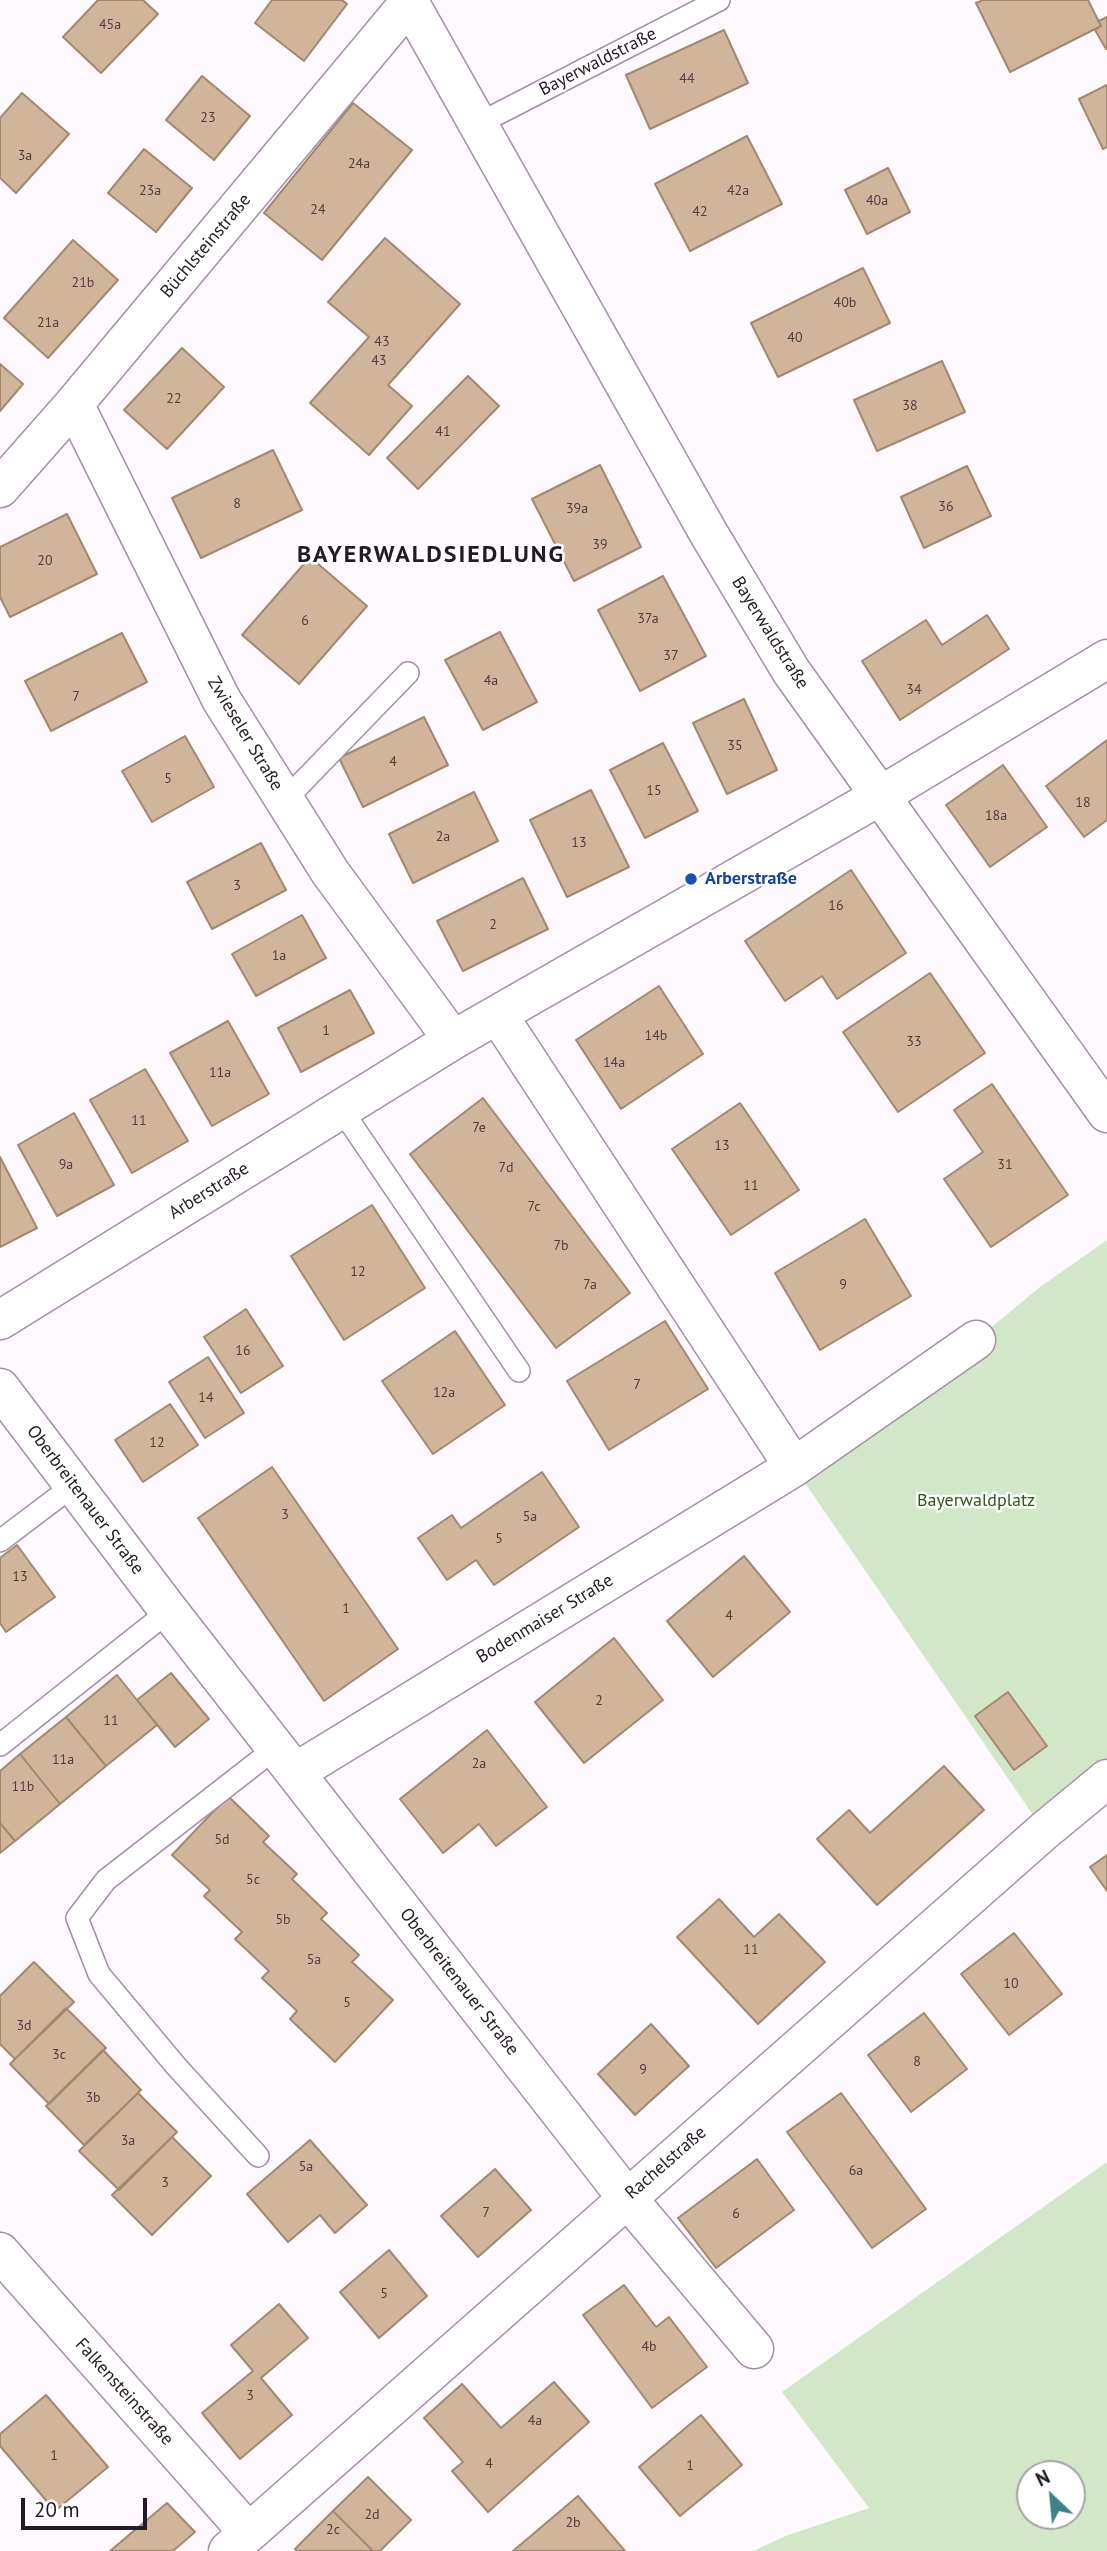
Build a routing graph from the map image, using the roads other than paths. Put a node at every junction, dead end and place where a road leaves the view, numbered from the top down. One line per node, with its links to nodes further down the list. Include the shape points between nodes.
1 (719, 0): 3 (lane, Bayerwaldstraße)
2 (408, 1): 3 (street, Bayerwaldstraße); 4 (street, Büchlsteinstraße)
3 (478, 124): 8 (street, Bayerwaldstraße, via 784,660)
4 (74, 404): 5 (street, Büchlsteinstraße); 9 (street, Zwieseler Straße, via 221,699)
5 (0, 488)
6 (1107, 659): 8 (street, Arberstraße)
7 (408, 673): 9 (lane)
8 (880, 796): 10 (street, Arberstraße); 13 (street, Bayerwaldstraße)
9 (285, 800): 11 (street, Zwieseler Straße, via 330,872)
10 (498, 1015): 11 (street, Arberstraße); 18 (street)
11 (453, 1040): 12 (street, Arberstraße)
12 (341, 1109): 14 (street, Arberstraße); 16 (lane)
13 (1107, 1113)
14 (0, 1320)
15 (976, 1340): 18 (street, Bodenmaiser Straße)
16 (519, 1371)
17 (0, 1388): 19 (street, Oberbreitenauer Straße)
18 (794, 1468): 23 (street, Bodenmaiser Straße)
19 (75, 1485): 20 (lane); 21 (street, Oberbreitenauer Straße)
20 (0, 1541)
21 (169, 1611): 22 (lane); 23 (street, Oberbreitenauer Straße)
22 (0, 1745)
23 (287, 1759): 25 (lane, via 106,1880 76,1918 99,1973); 26 (street, Oberbreitenauer Straße)
24 (1107, 1779): 26 (street, Rachelstraße)
25 (258, 2156)
26 (627, 2198): 28 (street, Oberbreitenauer Straße); 29 (street, Rachelstraße)
27 (0, 2252): 29 (street, Falkensteinstraße)
28 (754, 2349)
29 (238, 2542)

